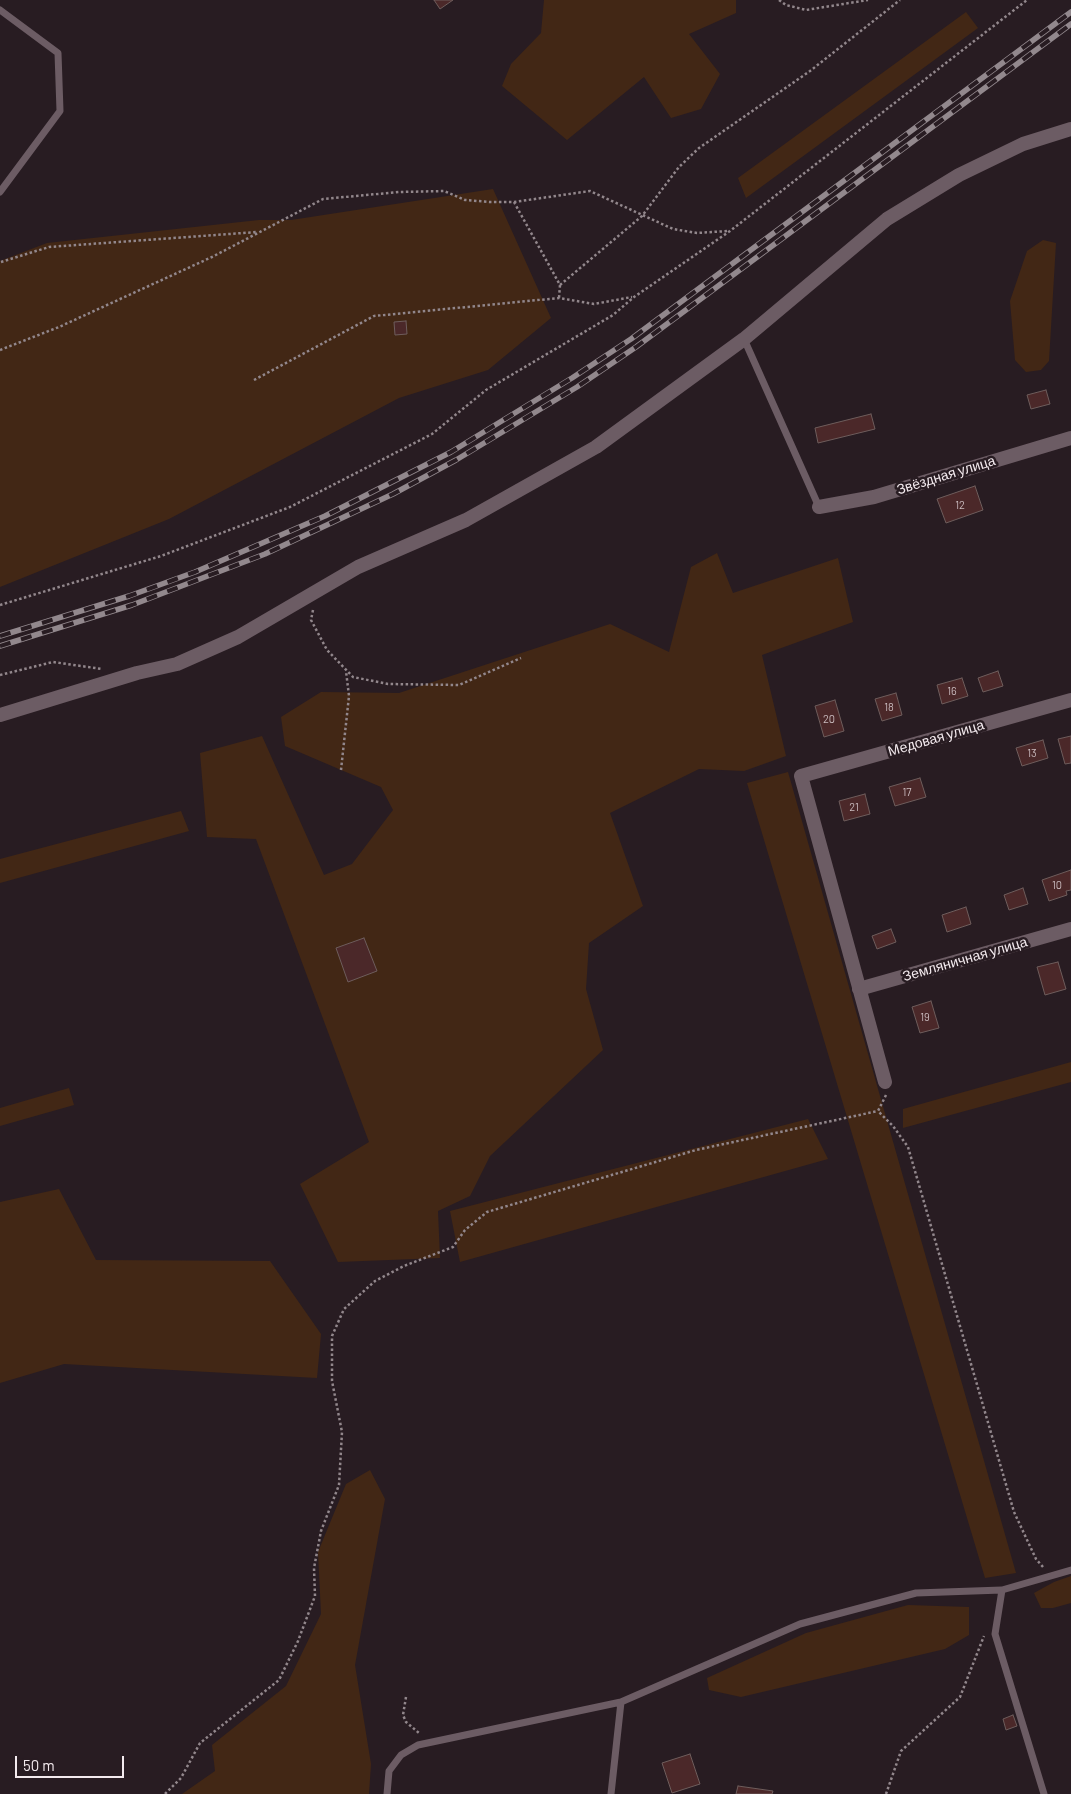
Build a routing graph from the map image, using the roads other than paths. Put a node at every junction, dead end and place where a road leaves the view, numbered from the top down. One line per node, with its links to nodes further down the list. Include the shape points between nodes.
1 (0, 10): 3 (lane, via 58,53 60,112)
2 (1071, 128): 4 (street, via 1023,144 959,175 887,219)
3 (0, 192)
4 (744, 339): 6 (lane); 8 (street, via 596,447 466,520 358,567 238,637 177,664)
5 (1071, 438): 6 (street, Звёздная улица, via 874,497)
6 (819, 507)
7 (1071, 700): 10 (street, Медовая улица, via 801,776)
8 (0, 715)
9 (1071, 930): 10 (street, Земляничная улица)
10 (859, 989): 11 (street)
11 (885, 1082)
12 (1071, 1570): 13 (lane)
13 (1002, 1590): 14 (lane, via 916,1593 800,1624); 17 (lane, via 995,1634)
14 (621, 1702): 15 (lane, via 418,1745 401,1755 389,1772); 16 (lane)
15 (387, 1794)
16 (611, 1794)
17 (1044, 1794)

